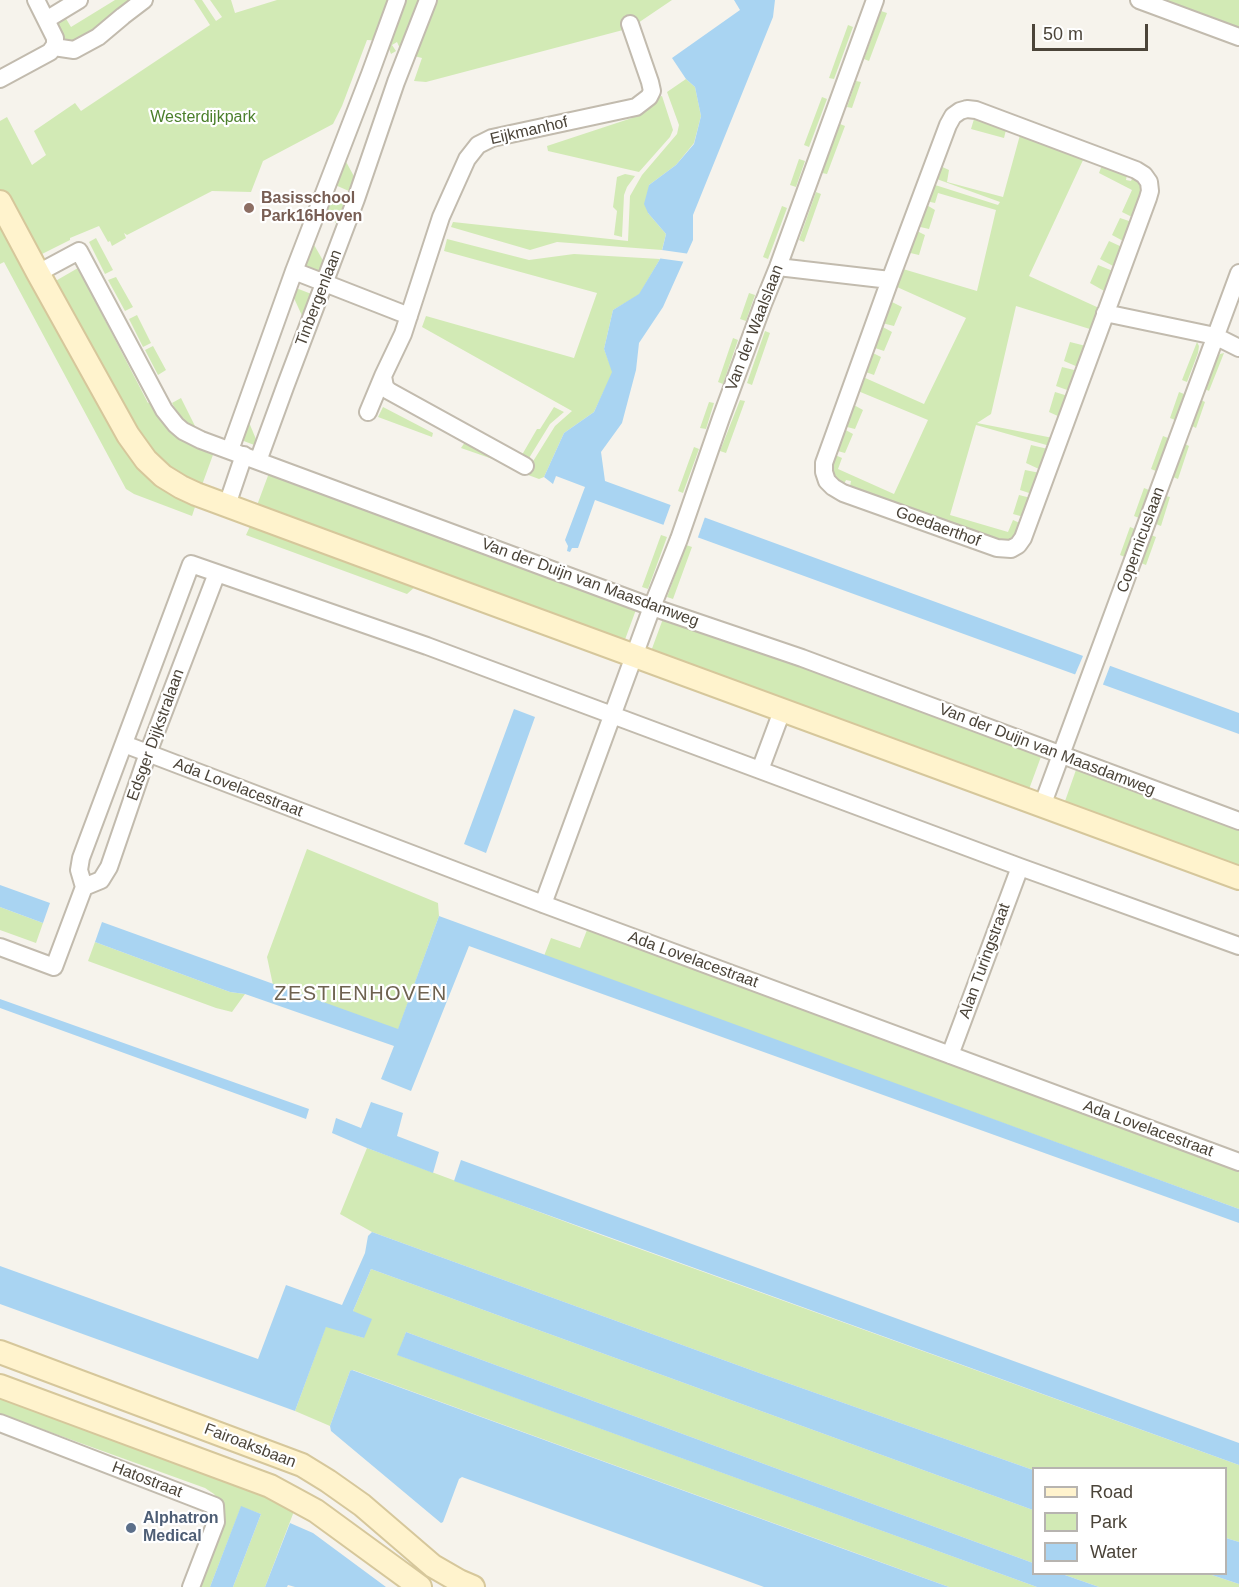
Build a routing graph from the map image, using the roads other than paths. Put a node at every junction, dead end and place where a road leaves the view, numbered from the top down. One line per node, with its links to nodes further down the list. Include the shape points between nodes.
1 (36, 0): 8 (street)
2 (80, 0): 8 (street)
3 (144, 0): 11 (street, via 74,51)
4 (397, 0): 15 (street, Tinbergenlaan)
5 (428, 0): 19 (street, Tinbergenlaan)
6 (875, 0): 14 (street, Van der Waalslaan)
7 (1139, 0): 10 (street)
8 (46, 20): 11 (street, via 55,38)
9 (630, 24): 21 (street, Eijkmanhof, via 650,82 649,97 636,107 492,138 478,145 467,159 441,217)
10 (1239, 37)
11 (54, 47): 12 (street)
12 (0, 79)
13 (0, 202): 16 (street)
14 (778, 267): 18 (street); 30 (street, Van der Waalslaan)
15 (294, 271): 19 (street); 26 (street, Tinbergenlaan)
16 (38, 273): 26 (street, Van der Duijn van Maasdamweg, via 79,251 169,419 183,431); 28 (street, via 128,435 146,460 181,487)
17 (1239, 273): 22 (street, Copernicuslaan)
18 (890, 280): 20 (street, Goedaerthof, via 948,125 960,111 976,110 1136,170 1149,182 1148,198); 20 (street, Goedaerthof, via 824,463 827,481 843,493 1004,549 1018,545 1023,538)
19 (324, 284): 21 (street); 26 (street, Tinbergenlaan, via 285,387)
20 (1105, 313): 22 (street)
21 (409, 316): 24 (street, Eijkmanhof)
22 (1215, 336): 23 (street); 36 (street, Copernicuslaan)
23 (1239, 348)
24 (383, 376): 25 (street, Eijkmanhof); 27 (street, via 389,391)
25 (368, 412)
26 (244, 456): 28 (street, Tinbergenlaan); 30 (street, Van der Duijn van Maasdamweg)
27 (525, 466)
28 (227, 505): 31 (street)
29 (217, 573): 33 (street); 34 (street, Edsger Dijkstralaan, via 191,564); 35 (street, Edsger Dijkstralaan)
30 (652, 607): 31 (street, Van der Waalslaan); 36 (street, Van der Duijn van Maasdamweg)
31 (634, 656): 32 (street); 33 (street, Van der Waalslaan)
32 (782, 711): 37 (street); 38 (street)
33 (613, 715): 37 (street); 43 (street, Van der Waalslaan)
34 (124, 744): 35 (street, Ada Lovelacestraat); 42 (street, Edsger Dijkstralaan, via 81,858 79,870)
35 (148, 753): 42 (street, Edsger Dijkstralaan, via 109,867 101,880); 43 (street, Ada Lovelacestraat)
36 (1061, 754): 38 (street, Copernicuslaan); 39 (street, Van der Duijn van Maasdamweg)
37 (760, 770): 40 (street)
38 (1042, 806): 41 (street)
39 (1239, 821)
40 (1020, 867): 45 (street); 46 (street, Alan Turingstraat)
41 (1239, 878)
42 (84, 887): 44 (street, Edsger Dijkstralaan, via 54,967)
43 (543, 904): 46 (street, Ada Lovelacestraat)
44 (0, 946)
45 (1239, 946)
46 (950, 1055): 47 (street, Ada Lovelacestraat)
47 (1239, 1162)
48 (0, 1352): 53 (street, Fairoaksbaan, via 302,1465 362,1504 433,1566)
49 (0, 1386): 52 (street, Fairoaksbaan, via 270,1486 316,1511)
50 (0, 1423): 51 (street, Hatostraat, via 214,1506 216,1522)
51 (191, 1587)
52 (420, 1587)
53 (473, 1587)

